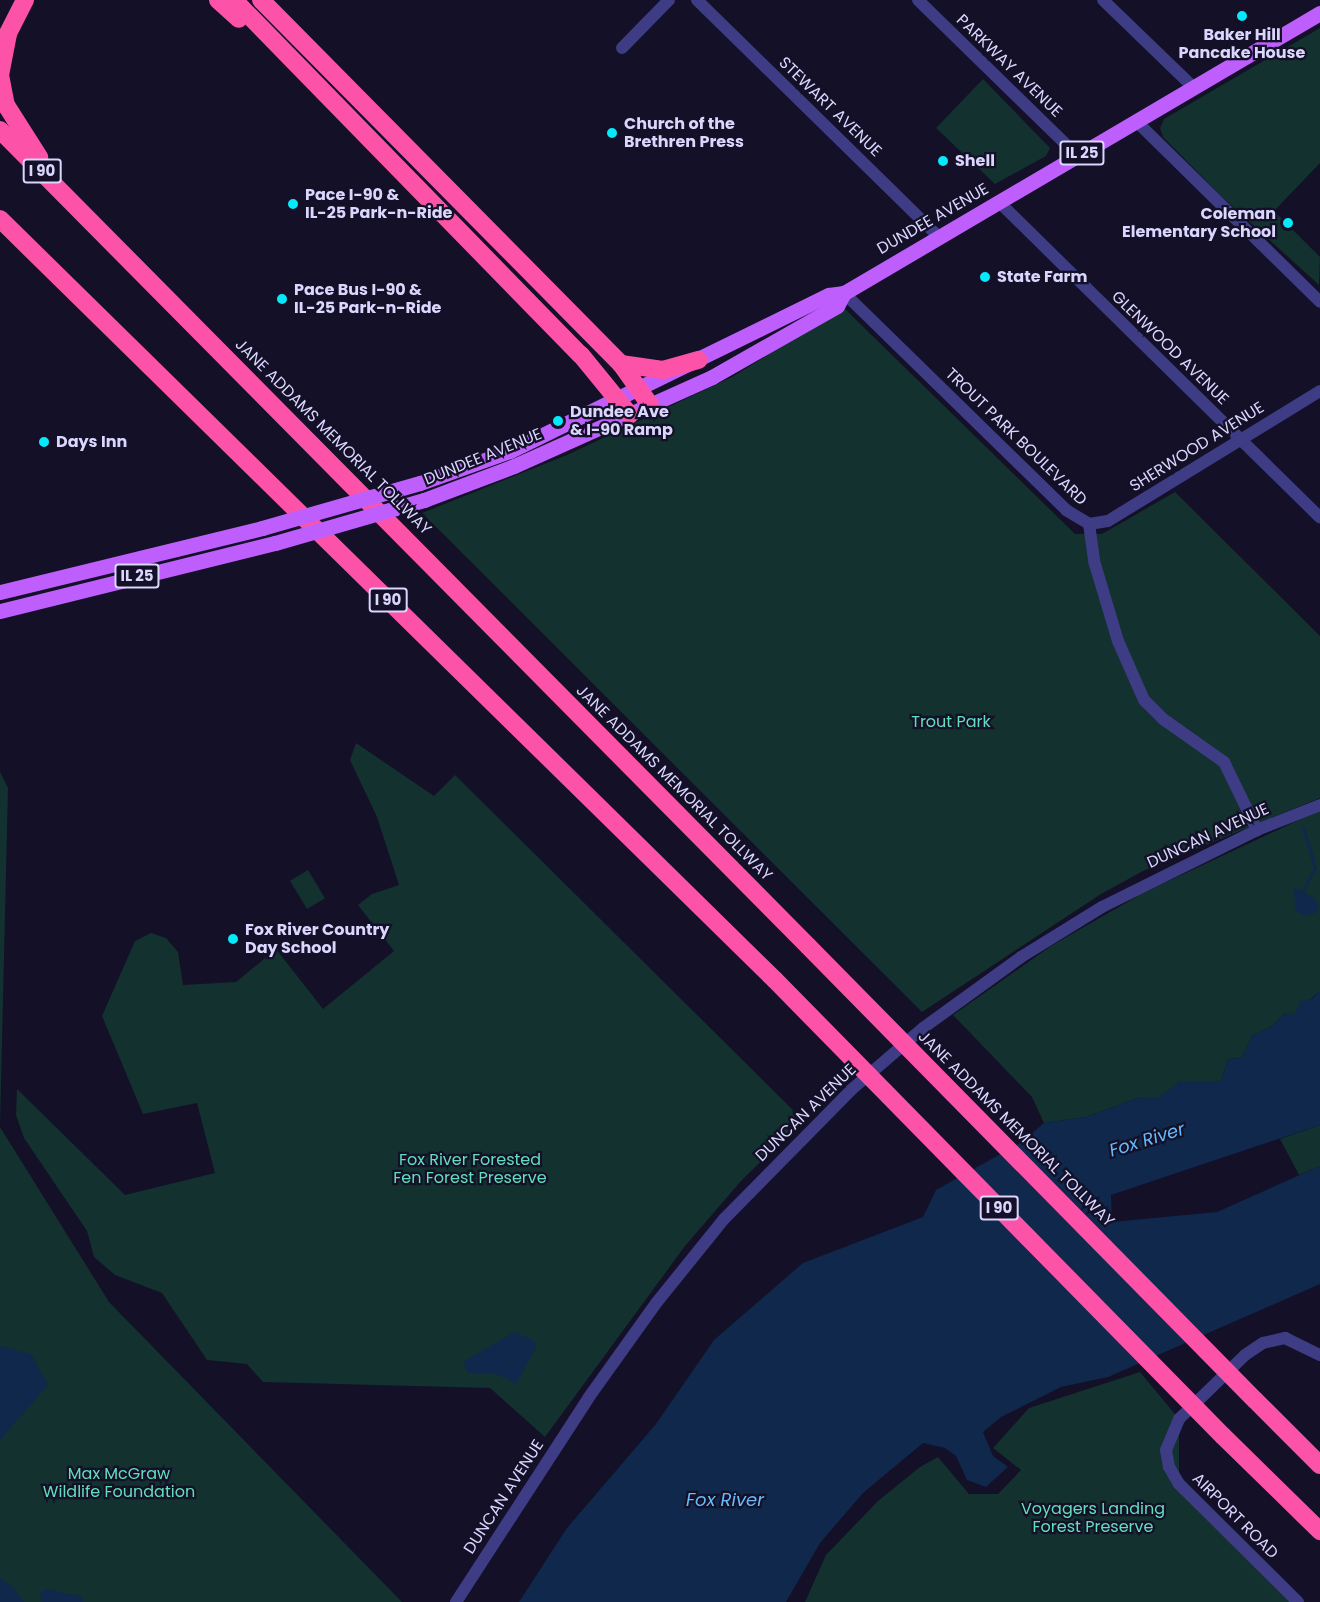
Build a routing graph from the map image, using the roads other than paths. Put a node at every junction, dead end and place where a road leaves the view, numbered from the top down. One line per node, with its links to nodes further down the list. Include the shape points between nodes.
1 (25, 0): 17 (highway, via 3,49 0,75 6,105)
2 (218, 0): 12 (highway)
3 (234, 0): 12 (highway)
4 (261, 0): 23 (highway)
5 (669, 0): 10 (street)
6 (697, 0): 19 (street, STEWART AVENUE)
7 (918, 0): 15 (street, PARKWAY AVENUE)
8 (1103, 0): 11 (street)
9 (1320, 13): 11 (main road, DUNDEE AVENUE / IL 25)
10 (622, 48)
11 (1193, 87): 13 (main road, DUNDEE AVENUE / IL 25)
12 (348, 117): 27 (highway, via 581,355)
13 (1136, 121): 15 (main road, DUNDEE AVENUE / IL 25); 21 (street)
14 (0, 130): 17 (highway, JANE ADDAMS MEMORIAL TOLLWAY / I 90)
15 (1077, 155): 16 (main road, DUNDEE AVENUE / IL 25)
16 (999, 202): 19 (main road, DUNDEE AVENUE / IL 25); 28 (street, GLENWOOD AVENUE)
17 (83, 213): 36 (highway, JANE ADDAMS MEMORIAL TOLLWAY / I 90, bridge)
18 (0, 219): 37 (highway, I 90, bridge, via 775,980)
19 (939, 237): 20 (main road, DUNDEE AVENUE / IL 25)
20 (844, 293): 22 (main road, DUNDEE AVENUE / IL 25, via 829,295); 26 (main road, DUNDEE AVENUE / IL 25, via 837,306 712,377); 30 (street, TROUT PARK BOULEVARD, via 1066,510)
21 (1320, 302)
22 (699, 360): 23 (highway, via 663,370); 24 (main road, DUNDEE AVENUE / IL 25)
23 (621, 364): 24 (highway)
24 (639, 389): 26 (highway); 27 (main road, DUNDEE AVENUE / IL 25)
25 (1320, 391): 28 (street, SHERWOOD AVENUE)
26 (650, 405): 27 (main road, DUNDEE AVENUE / IL 25)
27 (624, 407): 31 (main road, DUNDEE AVENUE / IL 25, bridge, via 420,483 262,528); 32 (main road, DUNDEE AVENUE / IL 25, bridge, via 514,466 424,500 275,543)
28 (1241, 441): 29 (street, GLENWOOD AVENUE); 30 (street, SHERWOOD AVENUE, via 1108,521)
29 (1320, 517)
30 (1089, 524): 34 (street, TROUT PARK BOULEVARD, via 1094,561 1118,641 1144,700 1162,719 1224,762)
31 (0, 592)
32 (0, 611)
33 (1320, 805): 34 (street, DUNCAN AVENUE)
34 (1257, 830): 38 (street, DUNCAN AVENUE, via 1111,902 1021,957 924,1028 814,1125 724,1219 636,1329)
35 (1320, 1355): 39 (street, AIRPORT ROAD, via 1285,1338 1263,1342 1210,1388 1170,1433 1166,1450 1169,1467 1179,1484)
36 (1320, 1465)
37 (1320, 1531)
38 (456, 1602)
39 (1298, 1602)

